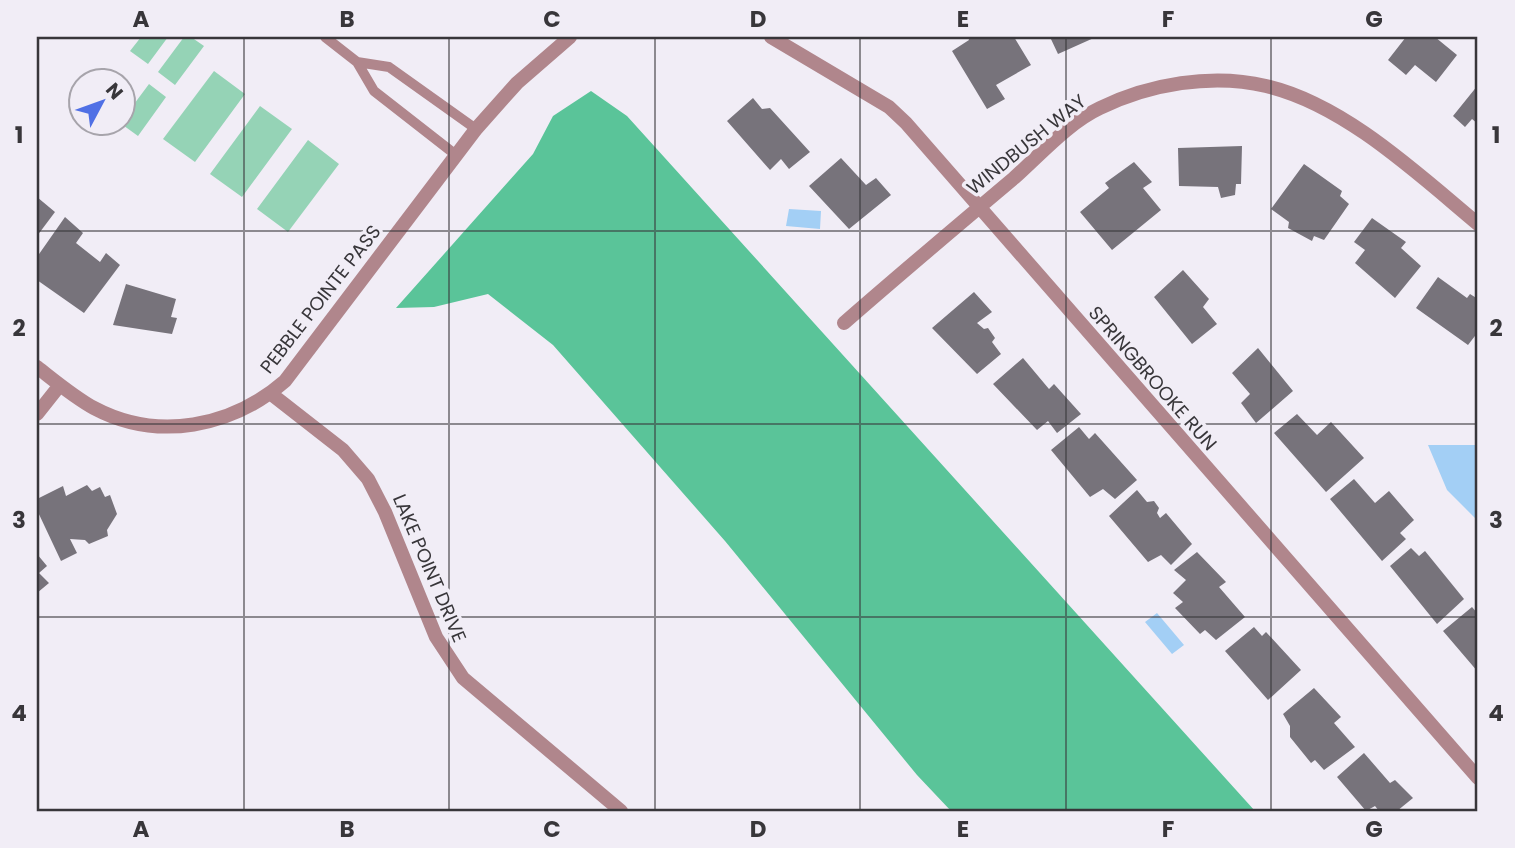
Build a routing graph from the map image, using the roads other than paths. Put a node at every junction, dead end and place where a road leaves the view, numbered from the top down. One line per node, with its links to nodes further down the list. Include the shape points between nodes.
1 (325, 37): 4 (lane)
2 (570, 37): 5 (street, PEBBLE POINTE PASS, via 517,82)
3 (771, 37): 7 (street, SPRINGBROOKE RUN, via 889,107)
4 (357, 62): 5 (lane, via 390,67); 6 (lane, via 374,91)
5 (476, 129): 6 (street, PEBBLE POINTE PASS)
6 (456, 155): 12 (street, PEBBLE POINTE PASS, via 298,365)
7 (978, 206): 8 (street, WINDBUSH WAY, via 1098,108 1145,90 1235,81 1268,86 1322,108 1418,173); 9 (street, WINDBUSH WAY); 14 (street, SPRINGBROOKE RUN)
8 (1478, 224)
9 (844, 323)
10 (37, 367): 11 (street, PEBBLE POINTE PASS)
11 (60, 385): 12 (street, PEBBLE POINTE PASS, via 106,414 154,427 213,421); 13 (street)
12 (271, 393): 15 (street, LAKE POINT DRIVE, via 343,450 368,479 436,637 463,678)
13 (37, 414)
14 (1478, 778)
15 (621, 811)

